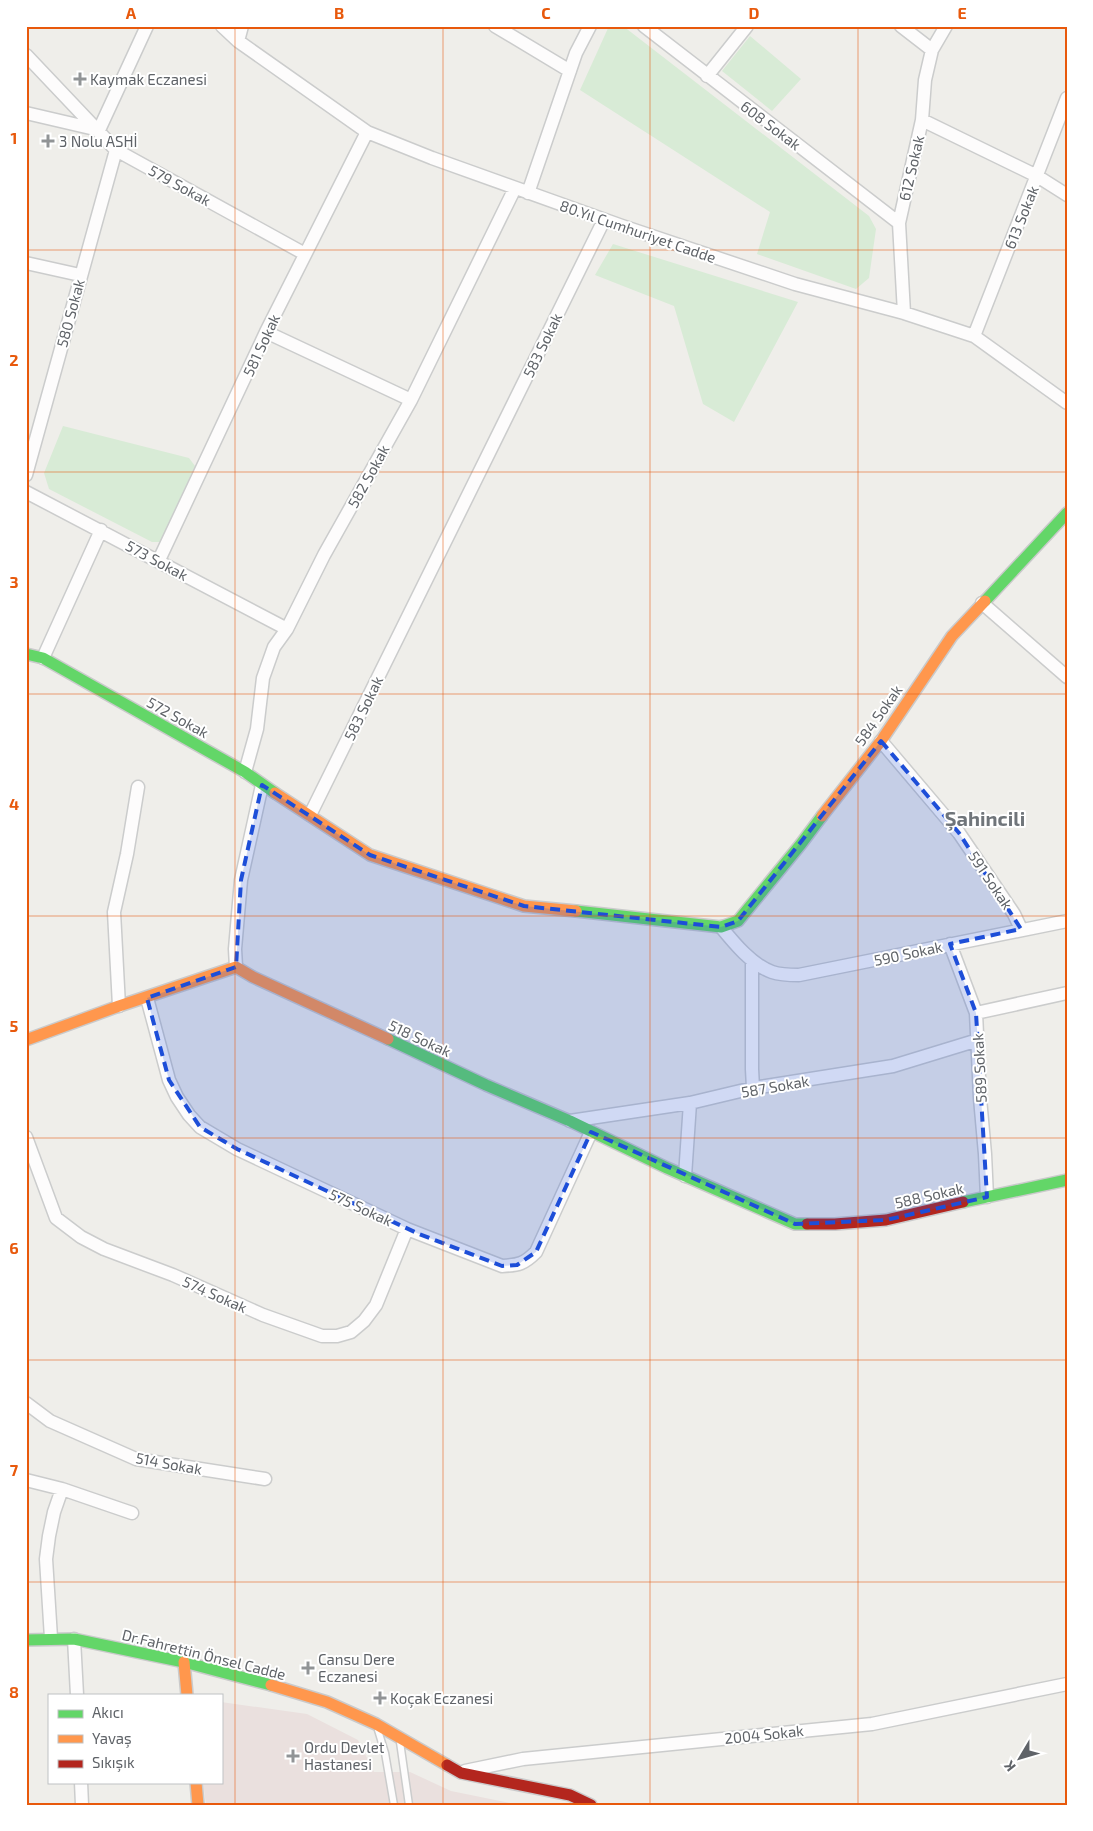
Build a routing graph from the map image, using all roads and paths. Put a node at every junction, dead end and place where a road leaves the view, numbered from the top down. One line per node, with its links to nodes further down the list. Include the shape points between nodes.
1 (147, 26): 18 (street)
2 (222, 26): 10 (street, 80.Yıl Cumhuriyet Cadde)
3 (242, 26): 10 (street)
4 (495, 26): 13 (street)
5 (590, 26): 13 (street)
6 (644, 26): 14 (street, 608 Sokak)
7 (747, 26): 14 (street)
8 (901, 26): 11 (street)
9 (946, 26): 11 (street, 612 Sokak)
10 (238, 41): 19 (street, 80.Yıl Cumhuriyet Cadde)
11 (932, 50): 17 (street, 612 Sokak, via 925,80)
12 (26, 56): 18 (street, 579 Sokak)
13 (570, 71): 23 (street)
14 (707, 76): 26 (street, 608 Sokak)
15 (1067, 98): 21 (street, 613 Sokak)
16 (26, 113): 18 (street)
17 (922, 120): 21 (street); 26 (street, 612 Sokak)
18 (98, 130): 20 (street, 579 Sokak)
19 (367, 132): 22 (street, 80.Yıl Cumhuriyet Cadde); 27 (street, 581 Sokak)
20 (116, 150): 27 (street, 579 Sokak); 29 (street, 580 Sokak)
21 (1037, 176): 24 (street); 32 (street, 613 Sokak)
22 (515, 188): 23 (street, 80.Yıl Cumhuriyet Cadde); 33 (street, 582 Sokak)
23 (528, 192): 25 (street, 80.Yıl Cumhuriyet Cadde)
24 (1067, 195)
25 (604, 220): 30 (street, 80.Yıl Cumhuriyet Cadde, via 795,284); 49 (street, 583 Sokak)
26 (899, 223): 30 (street, 612 Sokak)
27 (305, 254): 31 (street, 581 Sokak)
28 (26, 263): 29 (street)
29 (80, 275): 35 (street, 580 Sokak)
30 (904, 313): 32 (street, 80.Yıl Cumhuriyet Cadde)
31 (266, 332): 33 (street); 39 (street, 581 Sokak)
32 (974, 336): 34 (street, 80.Yıl Cumhuriyet Cadde)
33 (411, 400): 41 (street, 582 Sokak)
34 (1067, 404)
35 (26, 476)
36 (26, 492): 38 (street, 573 Sokak)
37 (1067, 513): 40 (street, 584 Sokak)
38 (101, 530): 39 (street, 573 Sokak); 43 (street)
39 (158, 560): 41 (street, 573 Sokak)
40 (982, 603): 44 (street); 45 (street, 584 Sokak, via 952,636)
41 (287, 628): 46 (street, 582 Sokak, via 274,647 263,678 256,729)
42 (26, 654): 43 (street, 572 Sokak)
43 (43, 658): 46 (street, 572 Sokak)
44 (1067, 677)
45 (881, 741): 51 (street, 584 Sokak, via 738,921); 52 (street, 591 Sokak, via 959,833)
46 (245, 772): 47 (street, 572 Sokak)
47 (262, 785): 49 (street, 572 Sokak); 55 (street, via 240,880)
48 (138, 787): 58 (street, via 114,912)
49 (310, 815): 51 (street, via 370,855 524,906)
50 (1067, 921): 52 (street, 590 Sokak)
51 (717, 927): 54 (street, 590 Sokak)
52 (1021, 929): 53 (street, 590 Sokak)
53 (950, 944): 54 (street, 590 Sokak, via 799,975 770,972); 59 (street, 589 Sokak)
54 (752, 960): 62 (street)
55 (236, 967): 57 (street); 64 (street, 518 Sokak)
56 (1067, 993): 59 (street)
57 (146, 998): 58 (street); 71 (street, 575 Sokak, via 169,1080 200,1127 237,1149)
58 (119, 1006): 60 (street)
59 (976, 1012): 61 (street, 589 Sokak)
60 (26, 1040)
61 (978, 1040): 62 (street, 587 Sokak, via 893,1066); 69 (street, 589 Sokak)
62 (753, 1088): 63 (street, 587 Sokak)
63 (690, 1103): 64 (street, 587 Sokak); 67 (street)
64 (570, 1121): 65 (street, 518 Sokak)
65 (591, 1132): 67 (street, 518 Sokak); 71 (street, 575 Sokak, via 536,1252 527,1261 502,1266)
66 (26, 1137): 71 (street, 574 Sokak, via 56,1218 81,1237 263,1315 322,1336 351,1332 364,1321 376,1304)
67 (684, 1176): 70 (street, 518 Sokak)
68 (1067, 1180): 69 (street, 588 Sokak)
69 (987, 1197): 70 (street, 588 Sokak, via 886,1220)
70 (795, 1224)
71 (407, 1229)
72 (26, 1403): 73 (street, 514 Sokak, via 50,1421 136,1459)
73 (265, 1479)
74 (26, 1480): 75 (street)
75 (62, 1490): 76 (street); 77 (street, via 54,1512 46,1559)
76 (132, 1513)
77 (51, 1638): 78 (street, Dr.Fahrettin Önsel Cadde); 79 (street, Dr.Fahrettin Önsel Cadde)
78 (74, 1639): 80 (street, Dr.Fahrettin Önsel Cadde); 82 (street)
79 (26, 1640)
80 (184, 1662): 83 (street); 84 (street, Dr.Fahrettin Önsel Cadde, via 327,1702)
81 (1067, 1684): 86 (street, 2004 Sokak, via 872,1724 523,1759)
82 (77, 1694)
83 (187, 1694)
84 (376, 1724): 85 (street, Dr.Fahrettin Önsel Cadde); 91 (lane)
85 (399, 1737): 86 (street, Dr.Fahrettin Önsel Cadde); 92 (lane)
86 (460, 1772): 93 (street, Dr.Fahrettin Önsel Cadde, via 570,1795)
87 (81, 1784): 89 (street)
88 (196, 1784): 90 (street)
89 (82, 1805)
90 (198, 1805)
91 (394, 1805)
92 (409, 1805)
93 (591, 1805)

